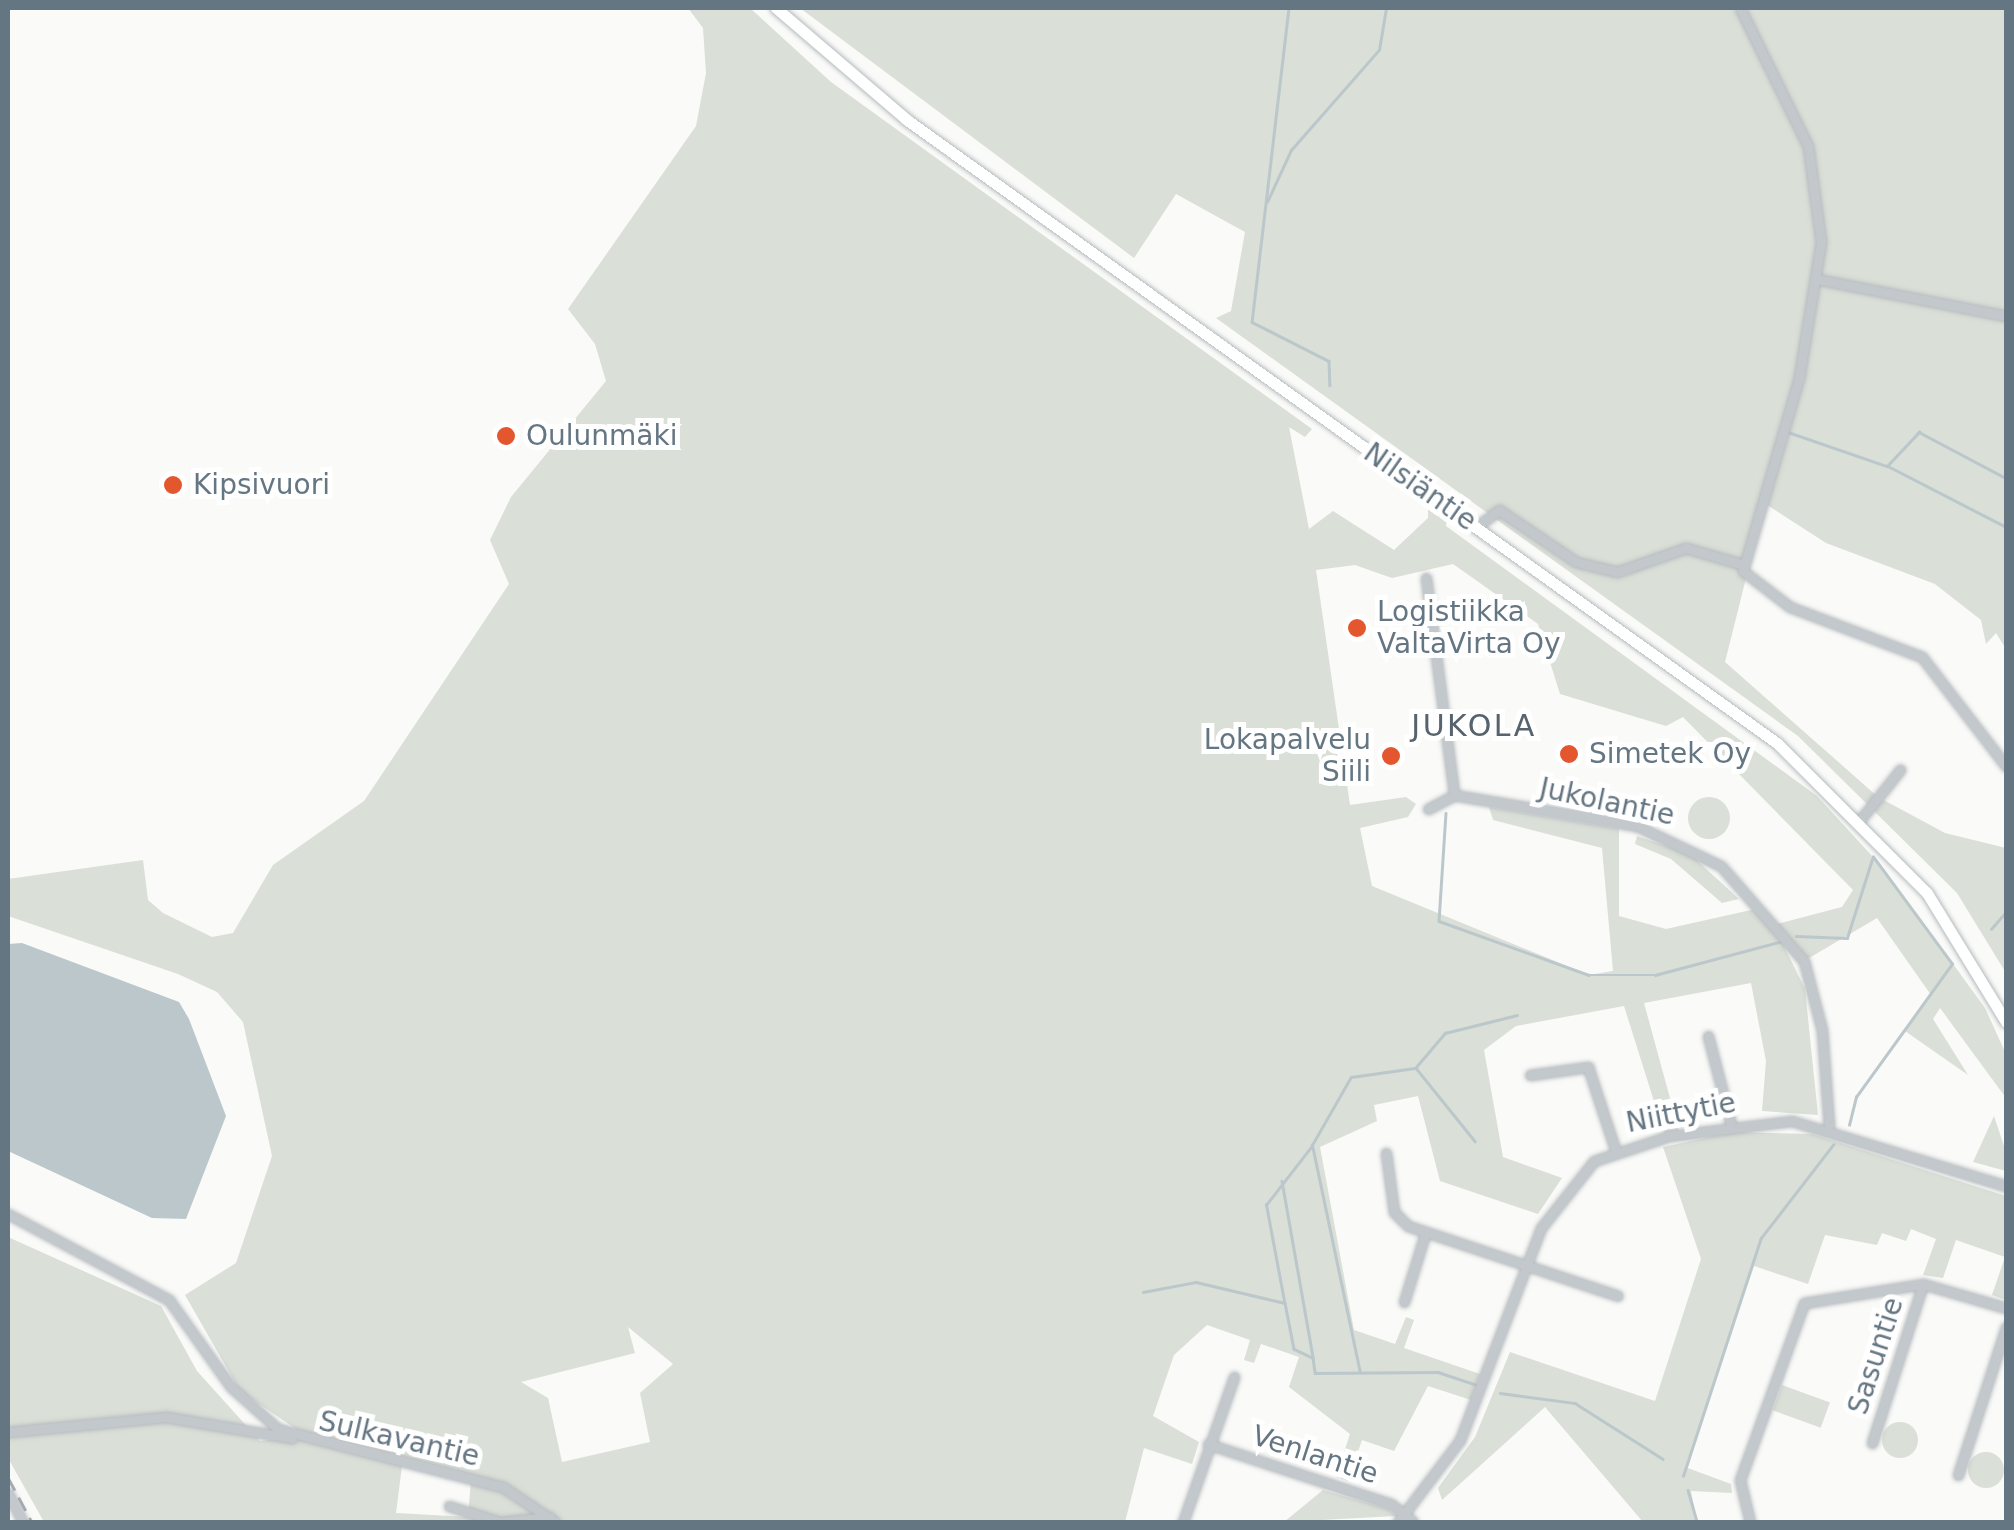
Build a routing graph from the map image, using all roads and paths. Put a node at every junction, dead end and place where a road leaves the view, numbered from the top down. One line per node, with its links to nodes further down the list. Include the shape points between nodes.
1 (776, 8): 5 (main road, Nilsiäntie, via 906,120)
2 (1740, 8): 3 (street, via 1808,146 1820,208)
3 (1816, 280): 4 (street); 6 (street, via 1799,378)
4 (2006, 316)
5 (1476, 527): 6 (street, via 1499,510 1576,562 1616,572 1686,548); 12 (main road, Nilsiäntie, via 1778,743)
6 (1741, 564): 8 (street, via 1751,582 1790,607 1922,656)
7 (1426, 578): 10 (street)
8 (2006, 766)
9 (1900, 770): 12 (street)
10 (1454, 796): 11 (street); 17 (street, Jukolantie, via 1662,832 1721,866 1804,960 1822,1030)
11 (1428, 809)
12 (1861, 819): 13 (main road, Nilsiäntie, via 1927,893)
13 (2006, 1022)
14 (1708, 1036): 16 (street)
15 (1530, 1075): 18 (street, via 1588,1067)
16 (1731, 1124): 17 (street, Niittytie); 18 (street, Niittytie)
17 (1828, 1126): 20 (street, Niittytie)
18 (1615, 1149): 23 (street, Niittytie, via 1556,1201)
19 (1386, 1153): 22 (street, via 1394,1212)
20 (2006, 1186)
21 (8, 1214): 31 (street, Sulkavantie, via 169,1300 230,1387)
22 (1425, 1234): 23 (street); 26 (street)
23 (1528, 1267): 25 (street); 38 (street, Niittytie, via 1477,1408)
24 (1924, 1284): 27 (street); 32 (street, Sasuntie); 42 (street, via 1804,1302 1740,1480)
25 (1618, 1296)
26 (1404, 1302)
27 (2006, 1308)
28 (2006, 1327): 34 (street)
29 (1234, 1377): 33 (street)
30 (8, 1432): 31 (street, via 166,1418)
31 (300, 1439): 37 (street, Sulkavantie, via 503,1487)
32 (1872, 1443)
33 (1208, 1444): 38 (street, Venlantie); 41 (street)
34 (1958, 1475)
35 (8, 1493): 39 (street)
36 (449, 1506): 40 (street)
37 (552, 1520): 40 (street)
38 (1405, 1520)
39 (23, 1522)
40 (500, 1522)
41 (1183, 1522)
42 (1750, 1522)

